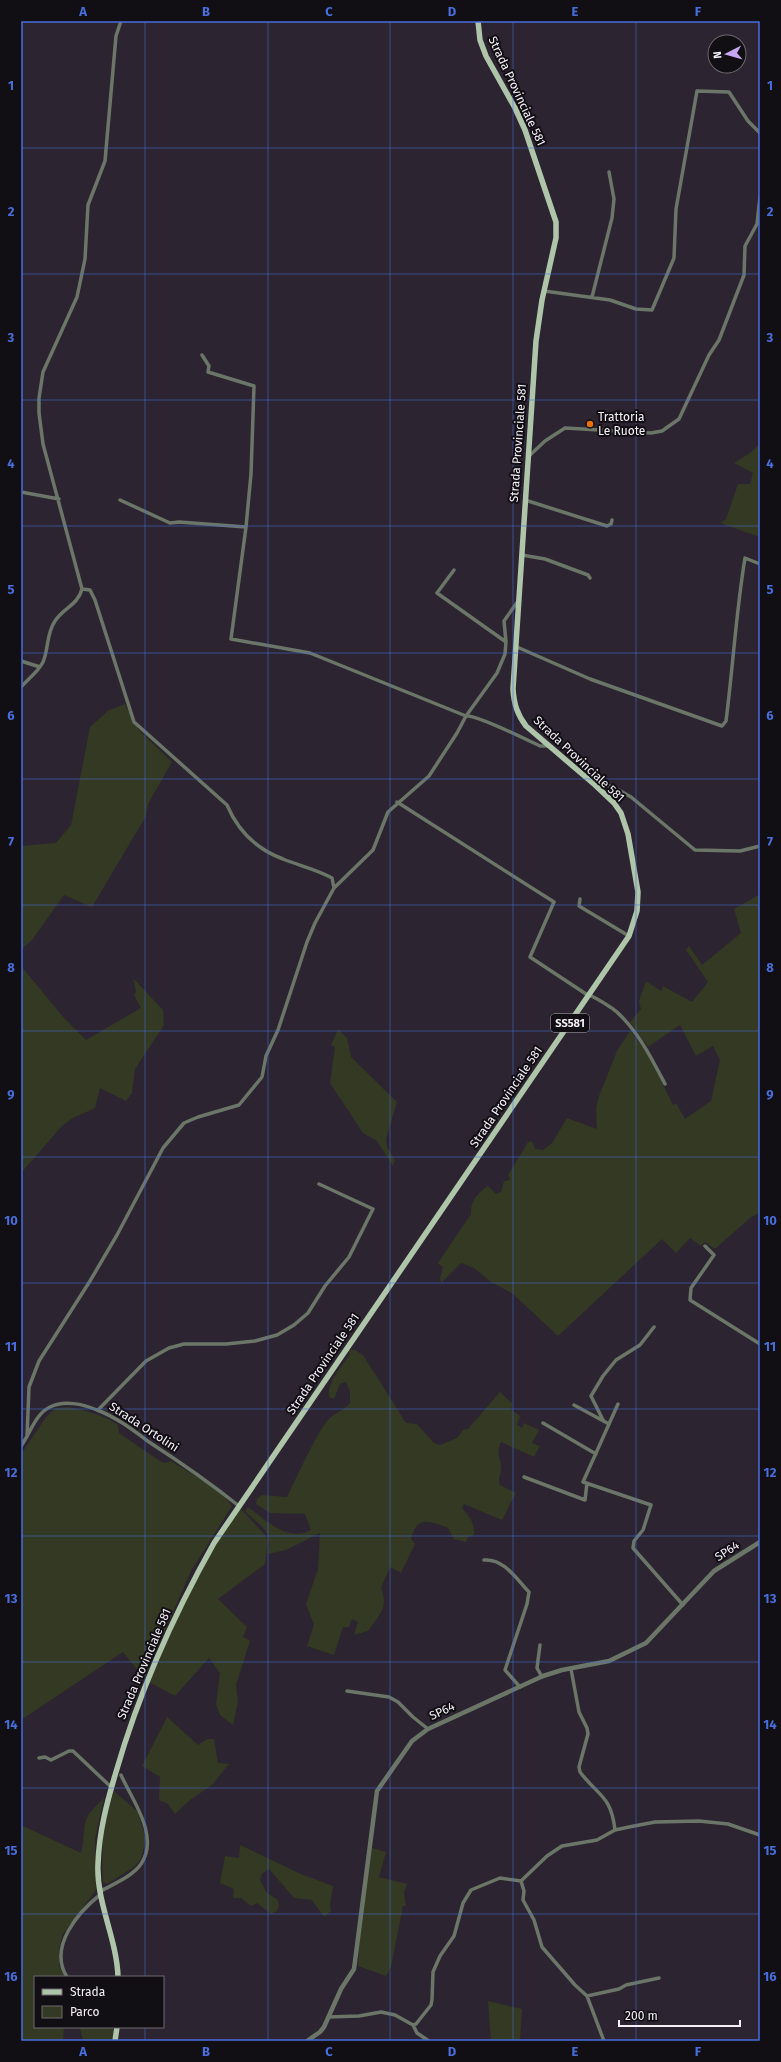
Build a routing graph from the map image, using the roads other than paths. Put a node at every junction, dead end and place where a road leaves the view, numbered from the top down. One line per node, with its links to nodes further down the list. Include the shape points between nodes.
1 (121, 21): 11 (street, via 116,36 104,161 88,205 84,266 77,297 43,372 40,391 42,438)
2 (478, 21): 6 (main road, Strada Provinciale 581 / SS581, via 482,45 525,130 556,222 556,238)
3 (760, 133): 7 (street, via 748,121 729,92 697,91 676,209 674,258 656,305 652,310 645,311)
4 (609, 172): 7 (street, via 614,199 612,218)
5 (760, 197): 9 (street, via 757,224 745,246 744,275 719,340 709,355 679,419 662,431 651,433 565,428 545,441)
6 (544, 291): 7 (street); 9 (main road, Strada Provinciale 581 / SS581, via 536,341)
7 (592, 297)
8 (202, 355): 15 (street, via 209,366 208,372 254,386)
9 (528, 457): 13 (main road, Strada Provinciale 581 / SS581)
10 (21, 492): 11 (street)
11 (58, 499): 20 (street)
12 (120, 500): 15 (street, via 170,523)
13 (525, 500): 14 (street, via 607,526); 16 (main road, Strada Provinciale 581 / SS581)
14 (612, 520)
15 (246, 527): 27 (street, via 231,639 310,653)
16 (522, 554): 19 (street, via 545,559); 21 (main road, Strada Provinciale 581 / SS581)
17 (760, 564): 23 (street, via 745,558 726,721 722,726 590,679)
18 (454, 570): 22 (street, via 437,593)
19 (590, 578)
20 (82, 588): 25 (street, via 75,602 55,620 48,636 47,652); 32 (street, via 90,590 95,600 134,722 227,805 234,820 250,841 282,859 332,878)
21 (518, 601): 22 (street, via 504,621); 23 (main road, Strada Provinciale 581 / SS581)
22 (506, 642): 27 (street, via 501,666)
23 (517, 647): 28 (main road, Strada Provinciale 581 / SS581, via 514,704 526,726)
24 (21, 661): 25 (street)
25 (40, 666): 26 (street)
26 (21, 687)
27 (466, 716): 28 (street, via 471,715 540,746); 30 (street, via 429,776)
28 (548, 746): 29 (main road, Strada Provinciale 581 / SS581)
29 (594, 785): 31 (street, via 612,786 631,797 695,850 740,851); 34 (main road, Strada Provinciale 581 / SS581, via 621,813 628,834 638,902 635,922)
30 (397, 802): 32 (street, via 386,815 374,849); 35 (street, via 554,902 530,957)
31 (760, 846)
32 (334, 888): 47 (street, via 307,942 278,1030 266,1056 262,1076 239,1105 184,1123 163,1148 117,1235 39,1362 29,1387)
33 (580, 899): 34 (street, via 579,906)
34 (629, 936): 35 (main road, Strada Provinciale 581 / SS581)
35 (589, 996): 36 (street, via 618,1012 625,1020 648,1051); 52 (main road, Strada Provinciale 581 / SS581)
36 (665, 1084)
37 (319, 1184): 43 (street, via 373,1209 348,1257 305,1316 289,1329 269,1338 226,1344 184,1344 169,1348 146,1361)
38 (705, 1246): 40 (street, via 714,1255 691,1288 690,1300)
39 (654, 1327): 44 (street, via 640,1345 616,1360 591,1396)
40 (760, 1344)
41 (618, 1404): 46 (street)
42 (574, 1405): 44 (street)
43 (98, 1410): 47 (street, Strada Ortolini, via 72,1403 53,1406 42,1412); 52 (street, Strada Ortolini, via 204,1479)
44 (603, 1420): 46 (street)
45 (543, 1423): 49 (street)
46 (609, 1424): 49 (street)
47 (27, 1436): 48 (street, Strada Ortolini)
48 (21, 1446)
49 (596, 1454): 51 (street, via 583,1482)
50 (524, 1477): 51 (street, via 585,1500)
51 (587, 1483): 55 (street, via 650,1505 643,1530 632,1548)
52 (239, 1506): 64 (main road, Strada Provinciale 581 / SS581, via 191,1584 160,1649 126,1738)
53 (760, 1542): 55 (street, SP64 / SP64, via 714,1571)
54 (484, 1560): 59 (street, via 493,1560 514,1573 521,1586 529,1592 504,1670)
55 (683, 1605): 57 (street, SP64 / SP64, via 653,1638 637,1649 609,1661)
56 (540, 1644): 58 (street, via 538,1668)
57 (571, 1669): 58 (street, SP64 / SP64); 65 (street, via 579,1712 588,1731 580,1772 606,1799 612,1812)
58 (542, 1677): 59 (street, SP64 / SP64)
59 (520, 1687): 61 (street, SP64 / SP64)
60 (347, 1691): 61 (street, via 389,1697)
61 (428, 1729): 73 (street, SP64 / SP64, via 412,1741 377,1791 354,1969)
62 (39, 1758): 64 (street, via 45,1757 50,1760 69,1750 73,1751)
63 (121, 1775): 68 (street, via 145,1825 148,1845 141,1864)
64 (111, 1787): 68 (main road, Strada Provinciale 581 / SS581, via 100,1839 98,1865)
65 (615, 1830): 66 (street, via 650,1823 699,1821 728,1824); 67 (street, via 597,1840 568,1844 555,1850)
66 (760, 1835)
67 (521, 1881): 72 (street, via 523,1900 534,1920 542,1947); 74 (street, via 500,1878 471,1890 463,1903 454,1936 435,1968 430,2005)
68 (101, 1893): 69 (street, via 68,1929 61,1954); 70 (main road, Strada Provinciale 581 / SS581)
69 (66, 1976)
70 (118, 1976)
71 (659, 1978): 72 (street)
72 (587, 1996): 79 (street)
73 (328, 2017): 74 (street, via 381,2012 395,2015); 77 (street, SP64 / SP64, via 320,2032)
74 (413, 2025): 78 (street, via 417,2033)
75 (117, 2028): 76 (main road)
76 (115, 2041)
77 (307, 2041)
78 (428, 2041)
79 (604, 2041)

